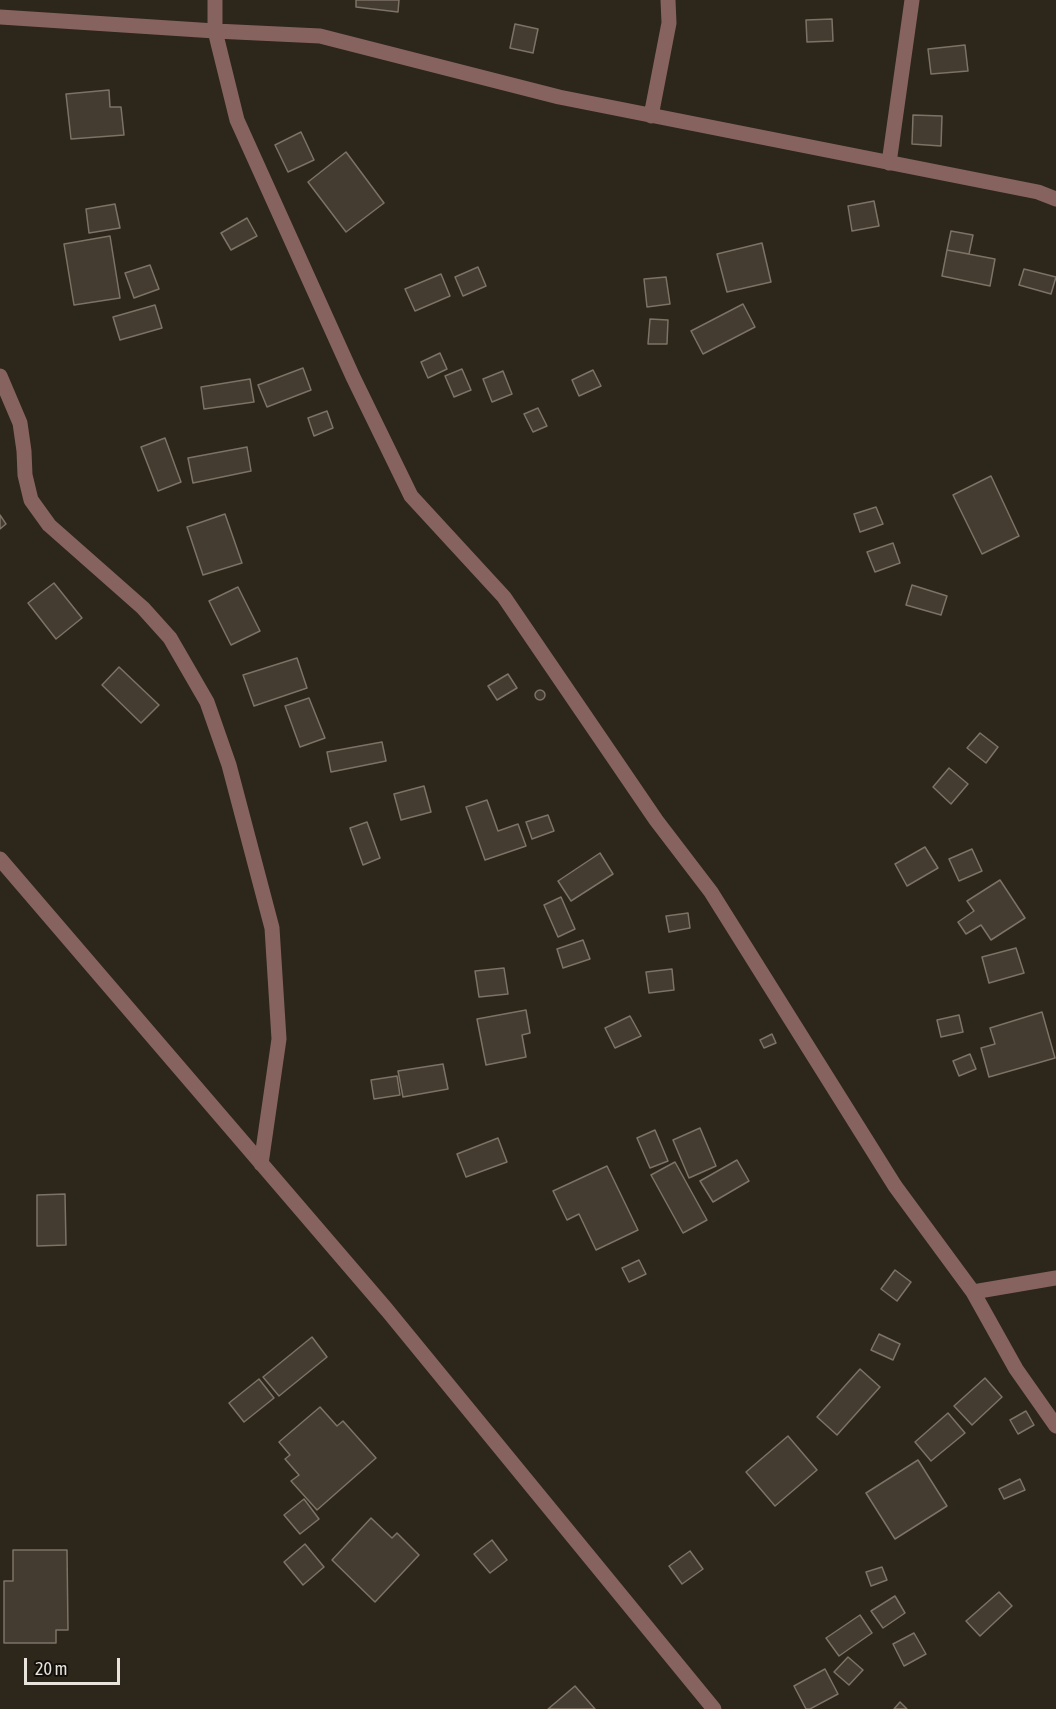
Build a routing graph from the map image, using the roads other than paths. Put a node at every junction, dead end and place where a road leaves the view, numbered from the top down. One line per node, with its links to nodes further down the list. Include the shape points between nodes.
1 (215, 0): 5 (street)
2 (668, 0): 6 (street, via 669,23)
3 (912, 0): 7 (street)
4 (0, 16): 5 (street)
5 (215, 31): 6 (street, via 320,36 559,97); 13 (street, via 237,120 411,496 504,597 656,820 711,892 895,1186)
6 (651, 116): 7 (street)
7 (889, 163): 8 (street, via 1038,192)
8 (1056, 199)
9 (0, 376): 11 (street, via 20,423 31,500 49,525 143,608 170,638 207,702 229,765 272,928 279,1039)
10 (0, 859): 11 (street)
11 (261, 1164): 15 (street, via 387,1310)
12 (1056, 1278): 13 (street)
13 (973, 1292): 14 (street, via 1017,1369)
14 (1056, 1426)
15 (714, 1709)

